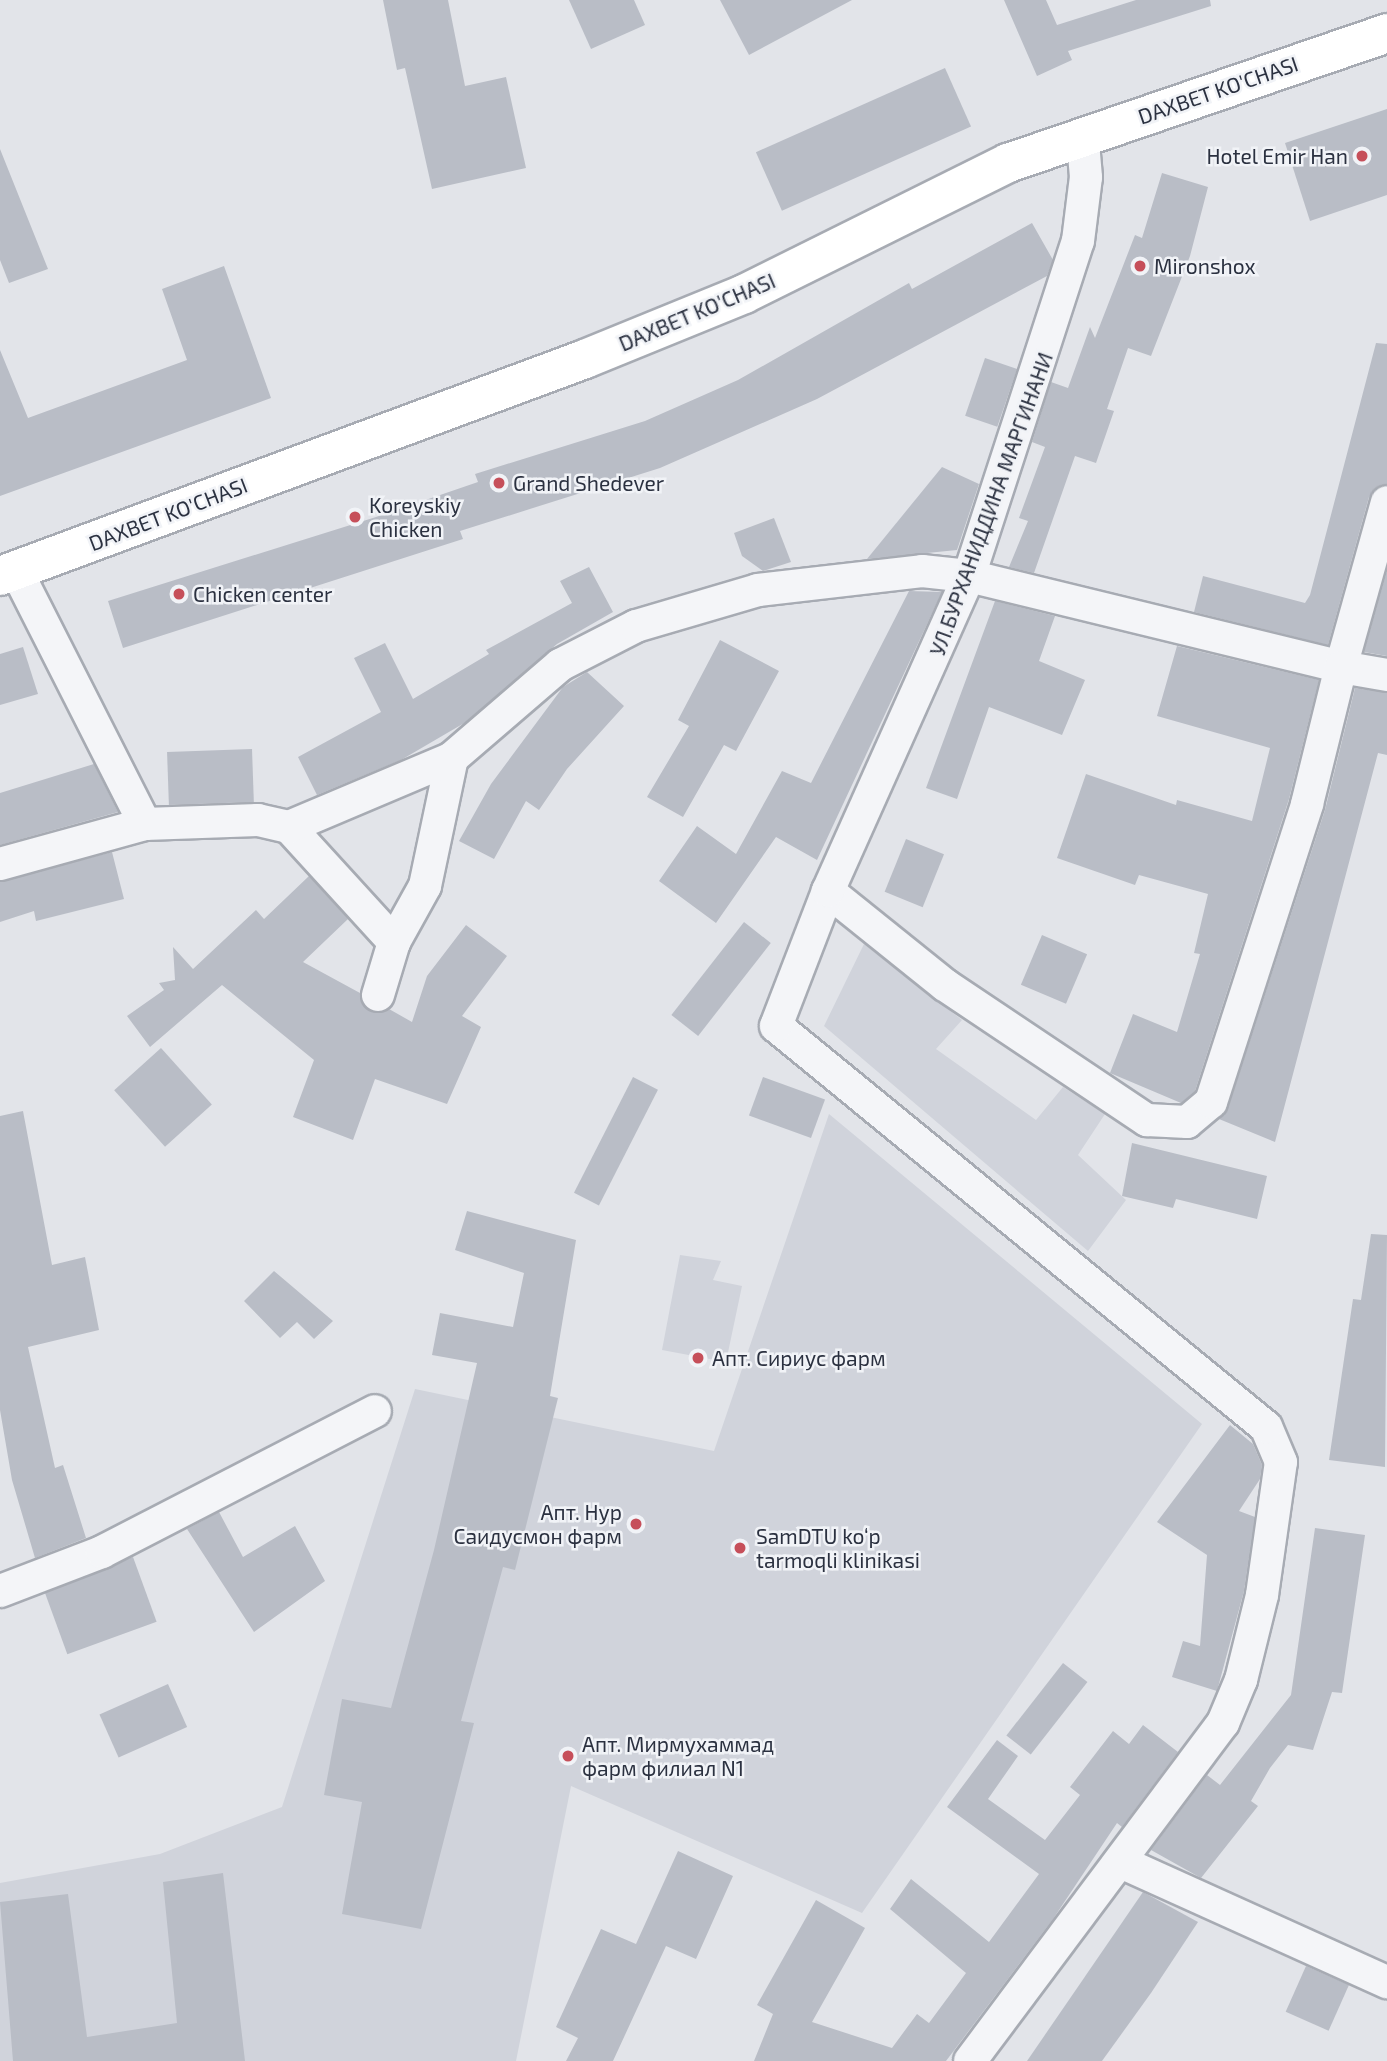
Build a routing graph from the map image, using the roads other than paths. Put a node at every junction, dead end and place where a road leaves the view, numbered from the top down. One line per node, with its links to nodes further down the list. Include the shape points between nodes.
1 (1387, 33): 2 (main road, DAXBET KO'CHASI, via 1177,102)
2 (1083, 140): 4 (main road, DAXBET KO'CHASI, via 1008,163 744,294 585,359); 5 (street, УЛ.БУРХАНИДДИНА МАРГИНАНИ, via 1086,177 1078,241)
3 (1387, 502): 6 (street)
4 (8, 573): 9 (street)
5 (969, 576): 6 (street); 8 (street, via 922,571 758,590 636,626 561,665); 12 (street, УЛ.БУРХАНИДДИНА МАРГИНАНИ)
6 (1341, 667): 7 (street); 12 (street, via 1307,804 1211,1102 1186,1122 1147,1120 945,985)
7 (1387, 675)
8 (452, 758): 10 (street); 13 (street, via 425,886)
9 (145, 824): 10 (street, via 258,820); 11 (street)
10 (289, 827): 13 (street)
11 (0, 864)
12 (828, 891): 17 (street, УЛ.БУРХАНИДДИНА МАРГИНАНИ, via 776,1026 1266,1427 1276,1443 1281,1462 1262,1595 1241,1680 1223,1723)
13 (394, 942): 14 (street)
14 (378, 995)
15 (375, 1411): 16 (street, via 102,1552)
16 (0, 1591)
17 (1123, 1863): 18 (street); 19 (street)
18 (1387, 1982)
19 (974, 2059)

